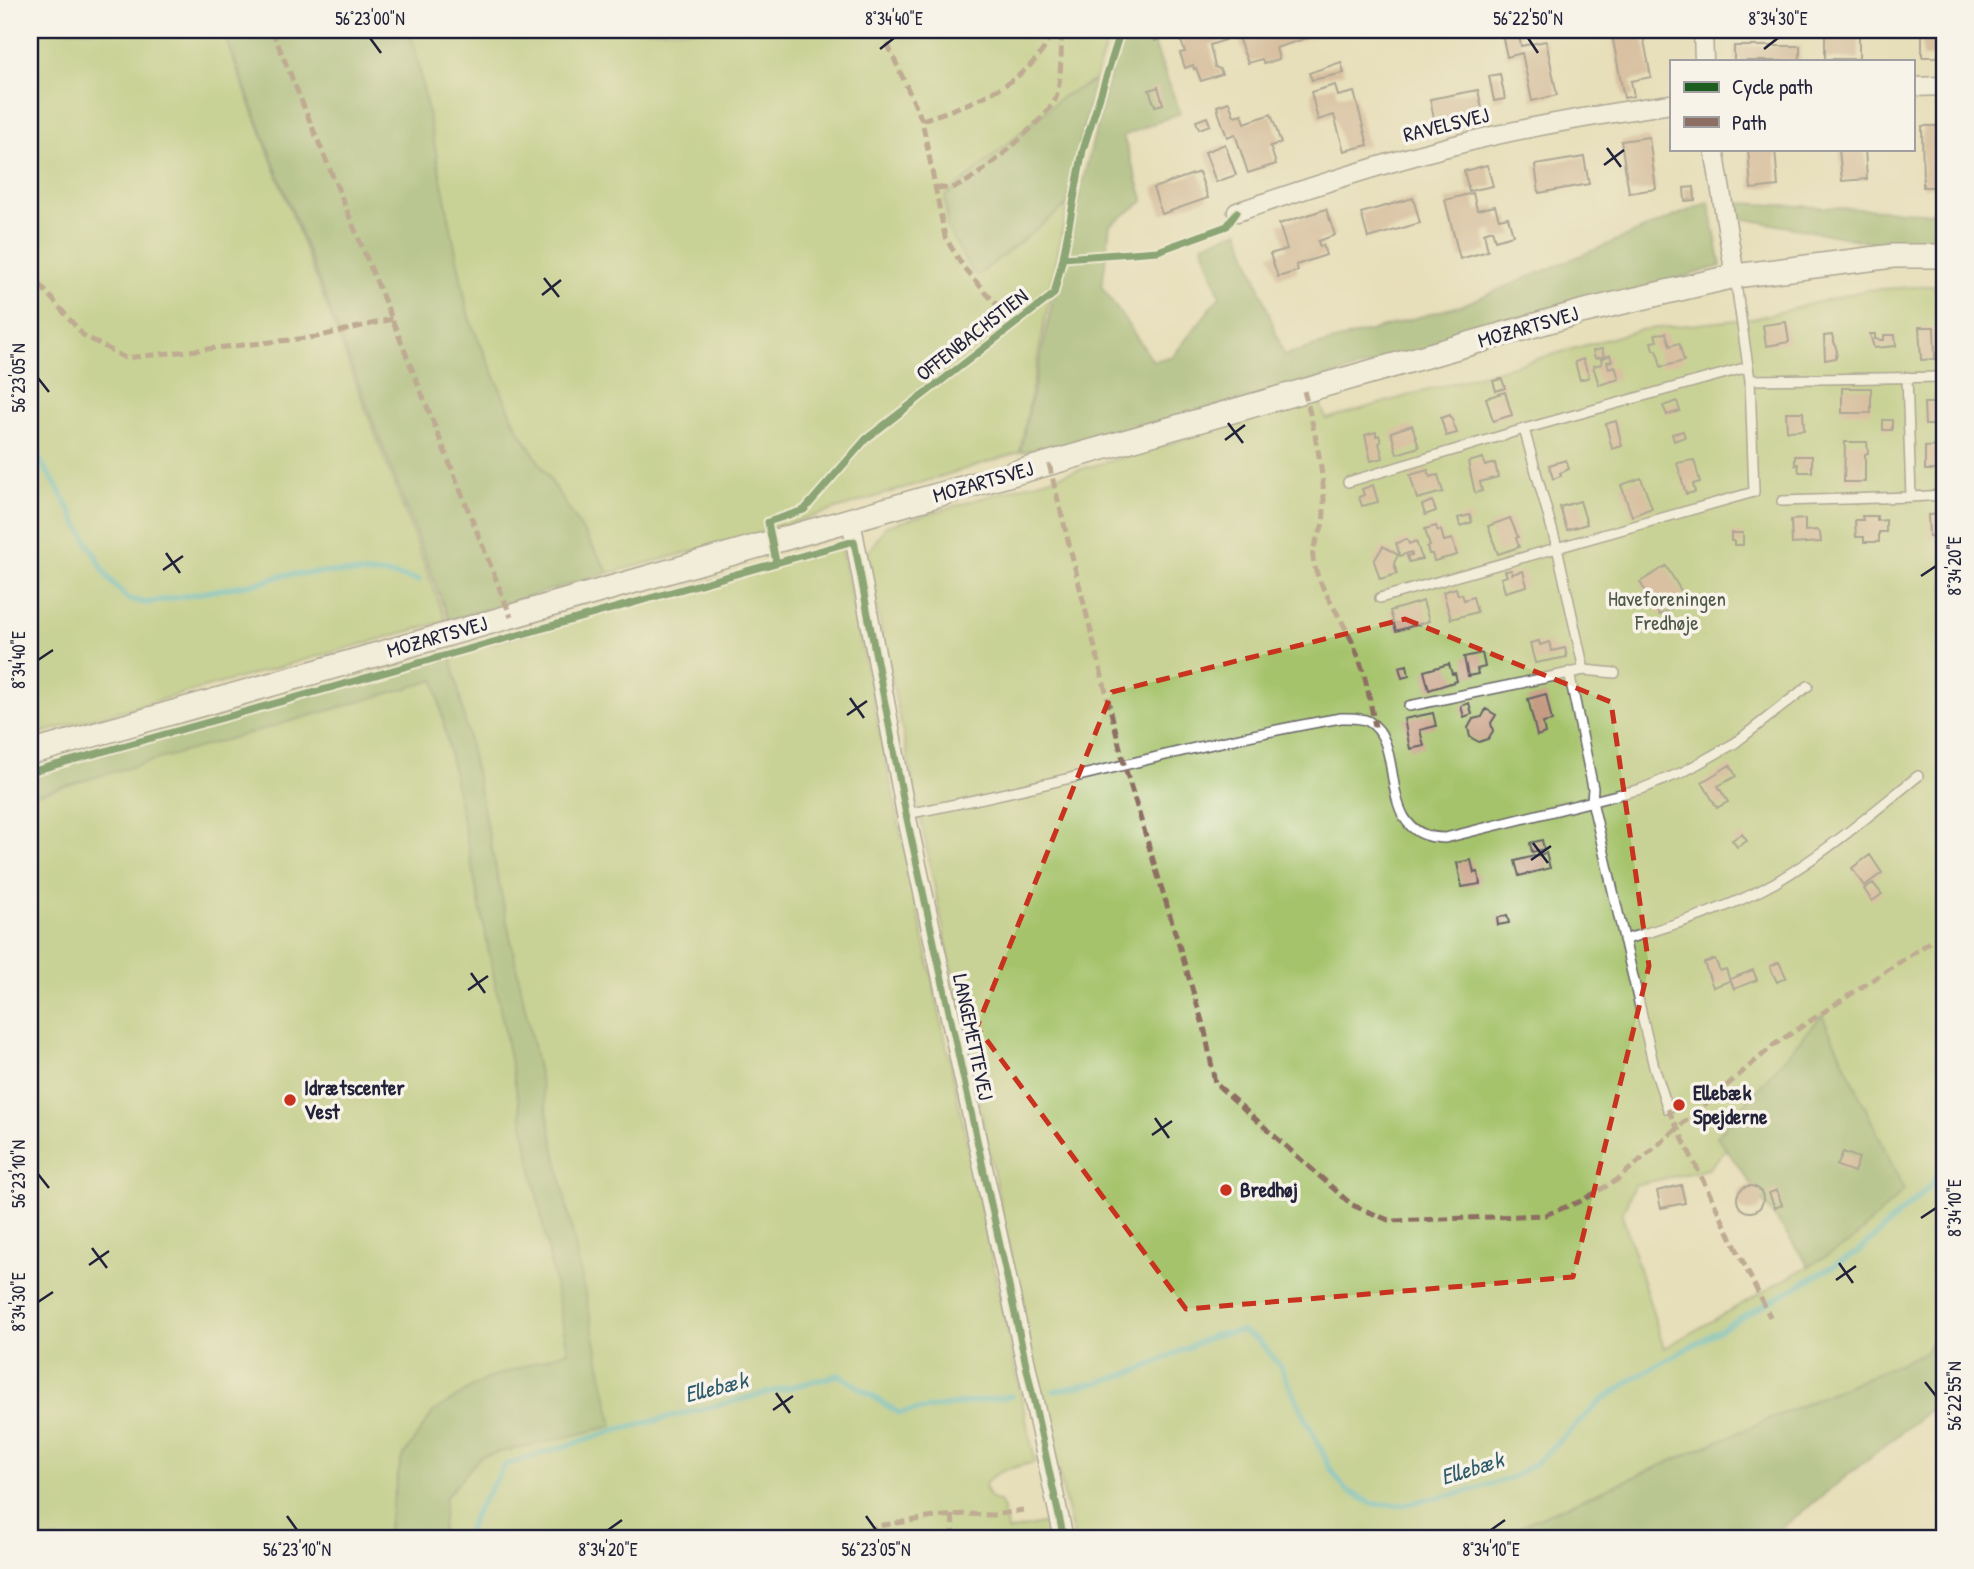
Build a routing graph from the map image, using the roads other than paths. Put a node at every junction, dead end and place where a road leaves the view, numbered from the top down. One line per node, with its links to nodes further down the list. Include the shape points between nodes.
1 (1703, 30): 2 (street)
2 (1704, 60)
3 (1944, 86): 4 (street)
4 (1914, 87)
5 (1670, 104): 7 (street, RAVELSVEJ, via 1468,142 1351,173)
6 (1714, 150): 9 (street)
7 (1237, 212)
8 (1944, 256): 9 (street, MOZARTSVEJ, via 1893,256)
9 (1735, 276): 10 (lane); 19 (street, MOZARTSVEJ, via 1581,312)
10 (1748, 367): 13 (lane); 14 (lane)
11 (1907, 377): 12 (lane); 13 (lane); 17 (lane)
12 (1944, 377)
13 (1750, 380): 20 (lane, via 1754,492)
14 (1524, 429): 15 (lane); 20 (lane)
15 (1348, 482)
16 (1944, 495): 17 (lane)
17 (1911, 497): 18 (lane)
18 (1782, 501)
19 (850, 520): 27 (street, MOZARTSVEJ); 30 (street, LANGEMETTEVEJ)
20 (1557, 547): 21 (lane); 22 (lane)
21 (1380, 597)
22 (1584, 670): 23 (lane); 24 (lane)
23 (1569, 672): 26 (lane); 29 (lane, via 1593,788)
24 (1615, 673)
25 (1808, 686): 29 (lane, via 1735,743 1683,772 1641,789)
26 (1409, 706)
27 (30, 753)
28 (1918, 776): 31 (lane, via 1822,853 1773,884 1708,913)
29 (1591, 801): 30 (lane, via 1432,838 1417,832 1403,818 1383,739 1375,727 1350,718); 31 (lane)
30 (906, 814): 33 (street, LANGEMETTEVEJ)
31 (1625, 940): 32 (lane)
32 (1668, 1109)
33 (1065, 1539)

